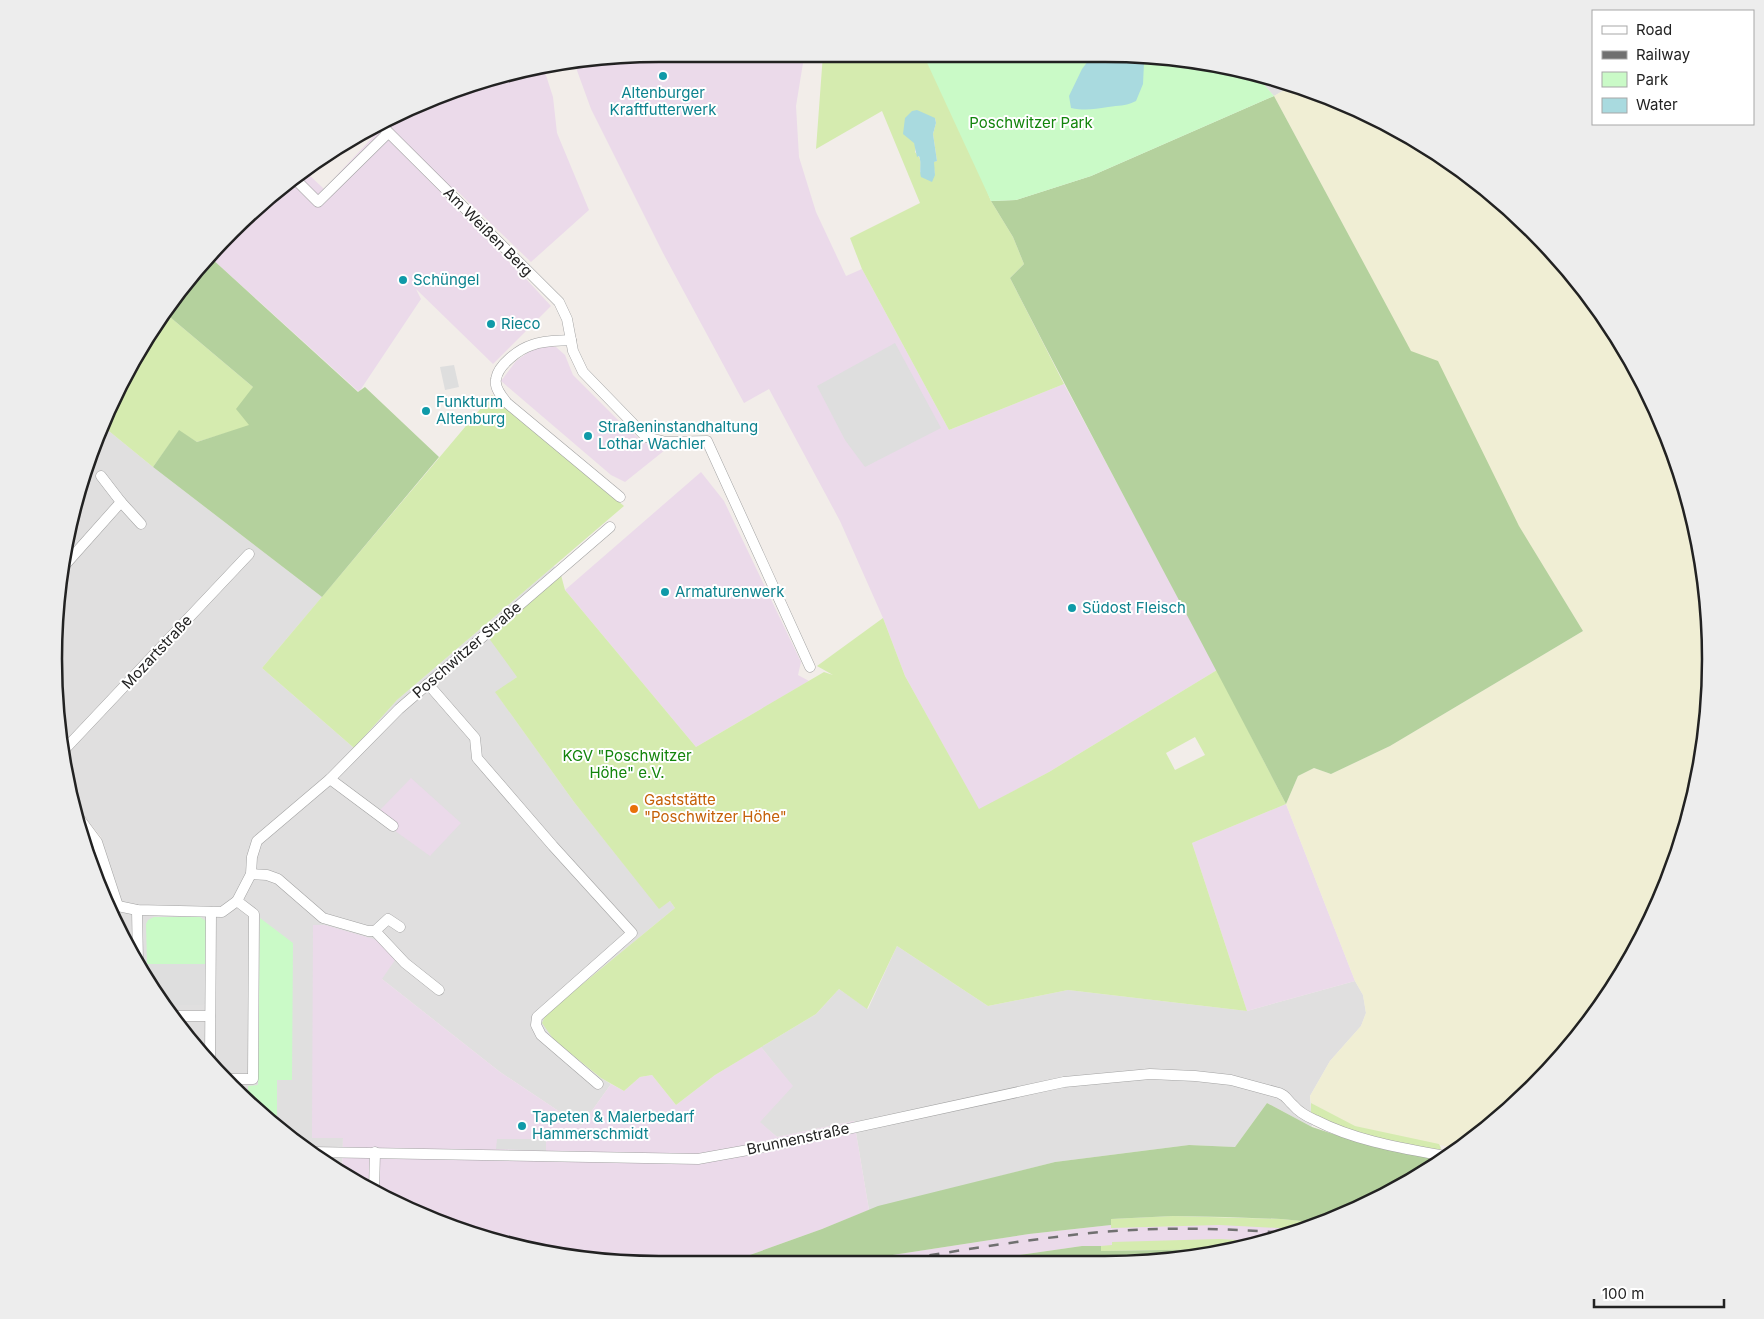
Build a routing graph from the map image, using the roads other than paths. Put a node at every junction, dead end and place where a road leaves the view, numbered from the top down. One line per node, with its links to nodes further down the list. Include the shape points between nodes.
1 (385, 129): 2 (street, Am Weißen Berg, via 318,202); 3 (street, Am Weißen Berg, via 559,302 567,319)
2 (299, 183)
3 (571, 340): 5 (street, via 548,341 523,348 506,361 500,371 496,379 499,394); 11 (street, Am Weißen Berg, via 583,372 646,436 666,442 707,441)
4 (101, 476): 6 (street)
5 (620, 497)
6 (121, 502): 7 (street); 10 (street)
7 (141, 524)
8 (610, 527): 12 (street, Poschwitzer Straße)
9 (248, 554): 13 (street, Mozartstraße)
10 (72, 557)
11 (810, 667)
12 (428, 684): 14 (street, Poschwitzer Straße); 31 (street, via 475,738 477,758 632,933 537,1017 536,1025 541,1035)
13 (69, 745)
14 (330, 779): 15 (street); 17 (street, Poschwitzer Straße, via 258,840)
15 (393, 826)
16 (88, 829): 18 (street, via 97,842)
17 (250, 874): 19 (street, Poschwitzer Straße); 24 (street, via 278,879 323,918)
18 (109, 890)
19 (237, 901): 22 (street, via 222,912); 30 (street, via 254,914 253,1079)
20 (117, 907): 21 (street)
21 (137, 910): 22 (street); 25 (street)
22 (210, 912): 28 (street)
23 (400, 927): 24 (street, via 388,919)
24 (375, 931): 26 (street, via 405,964)
25 (138, 950)
26 (439, 990)
27 (181, 1016): 28 (street)
28 (210, 1016): 29 (street)
29 (210, 1052)
30 (234, 1079)
31 (598, 1084)
32 (322, 1152): 33 (street, Brunnenstraße)
33 (375, 1152): 34 (street, Brunnenstraße, via 698,1159 1064,1082 1150,1074 1231,1080 1279,1093 1314,1120 1349,1135); 35 (street)
34 (1438, 1155)
35 (374, 1184)

